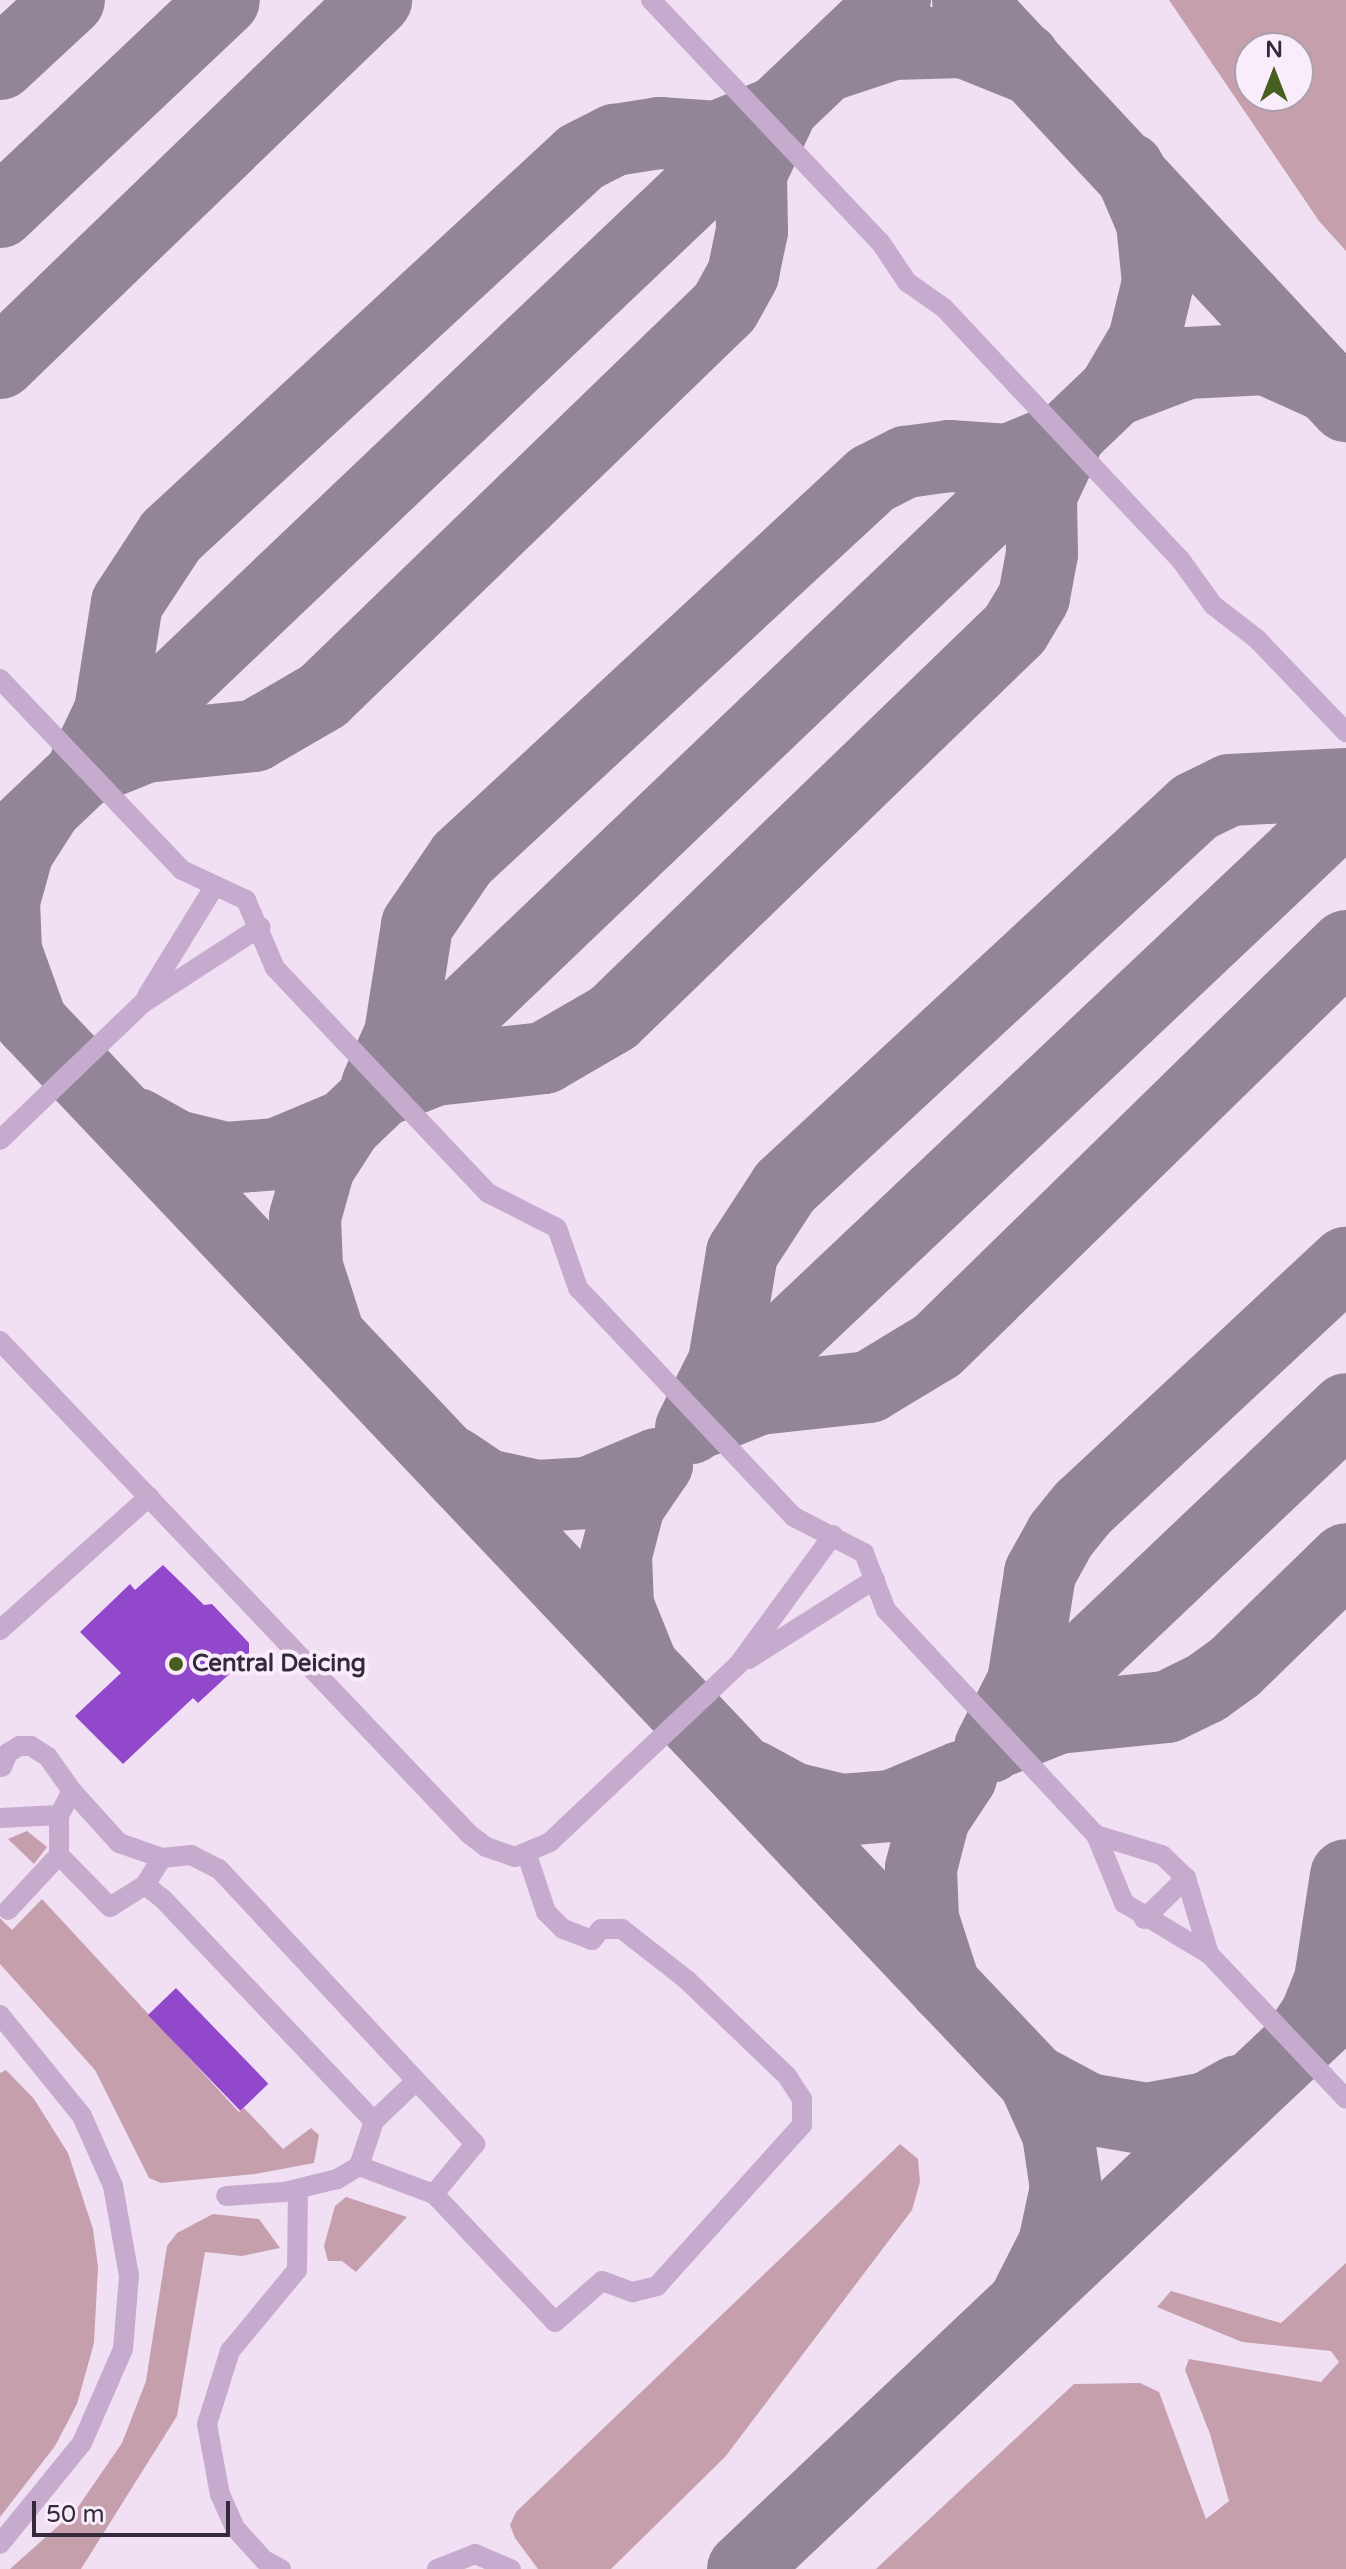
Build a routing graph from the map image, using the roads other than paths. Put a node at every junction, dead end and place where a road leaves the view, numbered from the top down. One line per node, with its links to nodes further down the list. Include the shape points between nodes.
1 (651, 0): 3 (street, via 881,243 907,282 944,308 1180,559 1213,605 1257,639)
2 (0, 679): 4 (street, via 182,870)
3 (1346, 732)
4 (214, 887): 5 (street, via 246,900); 6 (street)
5 (260, 927): 6 (street); 10 (street, via 275,968 488,1193 557,1228 578,1288 794,1517)
6 (143, 1003): 7 (street)
7 (0, 1140)
8 (0, 1341): 9 (street)
9 (149, 1497): 12 (street); 20 (street, via 469,1834 500,1853)
10 (833, 1535): 11 (street, via 864,1553); 13 (street)
11 (875, 1579): 13 (street); 18 (street, via 886,1610)
12 (0, 1630)
13 (738, 1665): 20 (street, via 550,1842)
14 (1, 1772): 15 (street, via 8,1753 31,1746 48,1757)
15 (72, 1791): 16 (street); 21 (street, via 119,1843)
16 (59, 1815): 17 (street); 19 (street)
17 (0, 1818)
18 (1096, 1835): 22 (street, via 1162,1855); 25 (street, via 1124,1903)
19 (59, 1855): 23 (street, via 110,1907); 24 (street)
20 (527, 1855): 33 (street, via 546,1912 563,1929 592,1940 601,1929 622,1929 687,1980 787,2076 802,2099 802,2125 657,2286 633,2292 602,2281 555,2322)
21 (162, 1858): 23 (street); 28 (street, via 191,1855 219,1869)
22 (1186, 1878): 25 (street); 26 (street)
23 (145, 1885): 30 (street)
24 (8, 1910)
25 (1144, 1919): 26 (street)
26 (1209, 1954): 29 (street)
27 (0, 2015): 35 (street, via 82,2116 113,2186 129,2276 123,2349 82,2443)
28 (416, 2081): 30 (street); 33 (street, via 475,2144)
29 (1346, 2099)
30 (374, 2121): 31 (street)
31 (359, 2166): 32 (street, via 337,2179); 33 (street)
32 (298, 2189): 34 (street); 36 (street, via 297,2270 230,2351 207,2424 220,2495 235,2528 264,2560)
33 (434, 2194)
34 (226, 2196)
35 (0, 2544)
36 (281, 2569)
37 (437, 2569): 38 (street, via 475,2554)
38 (511, 2569)

